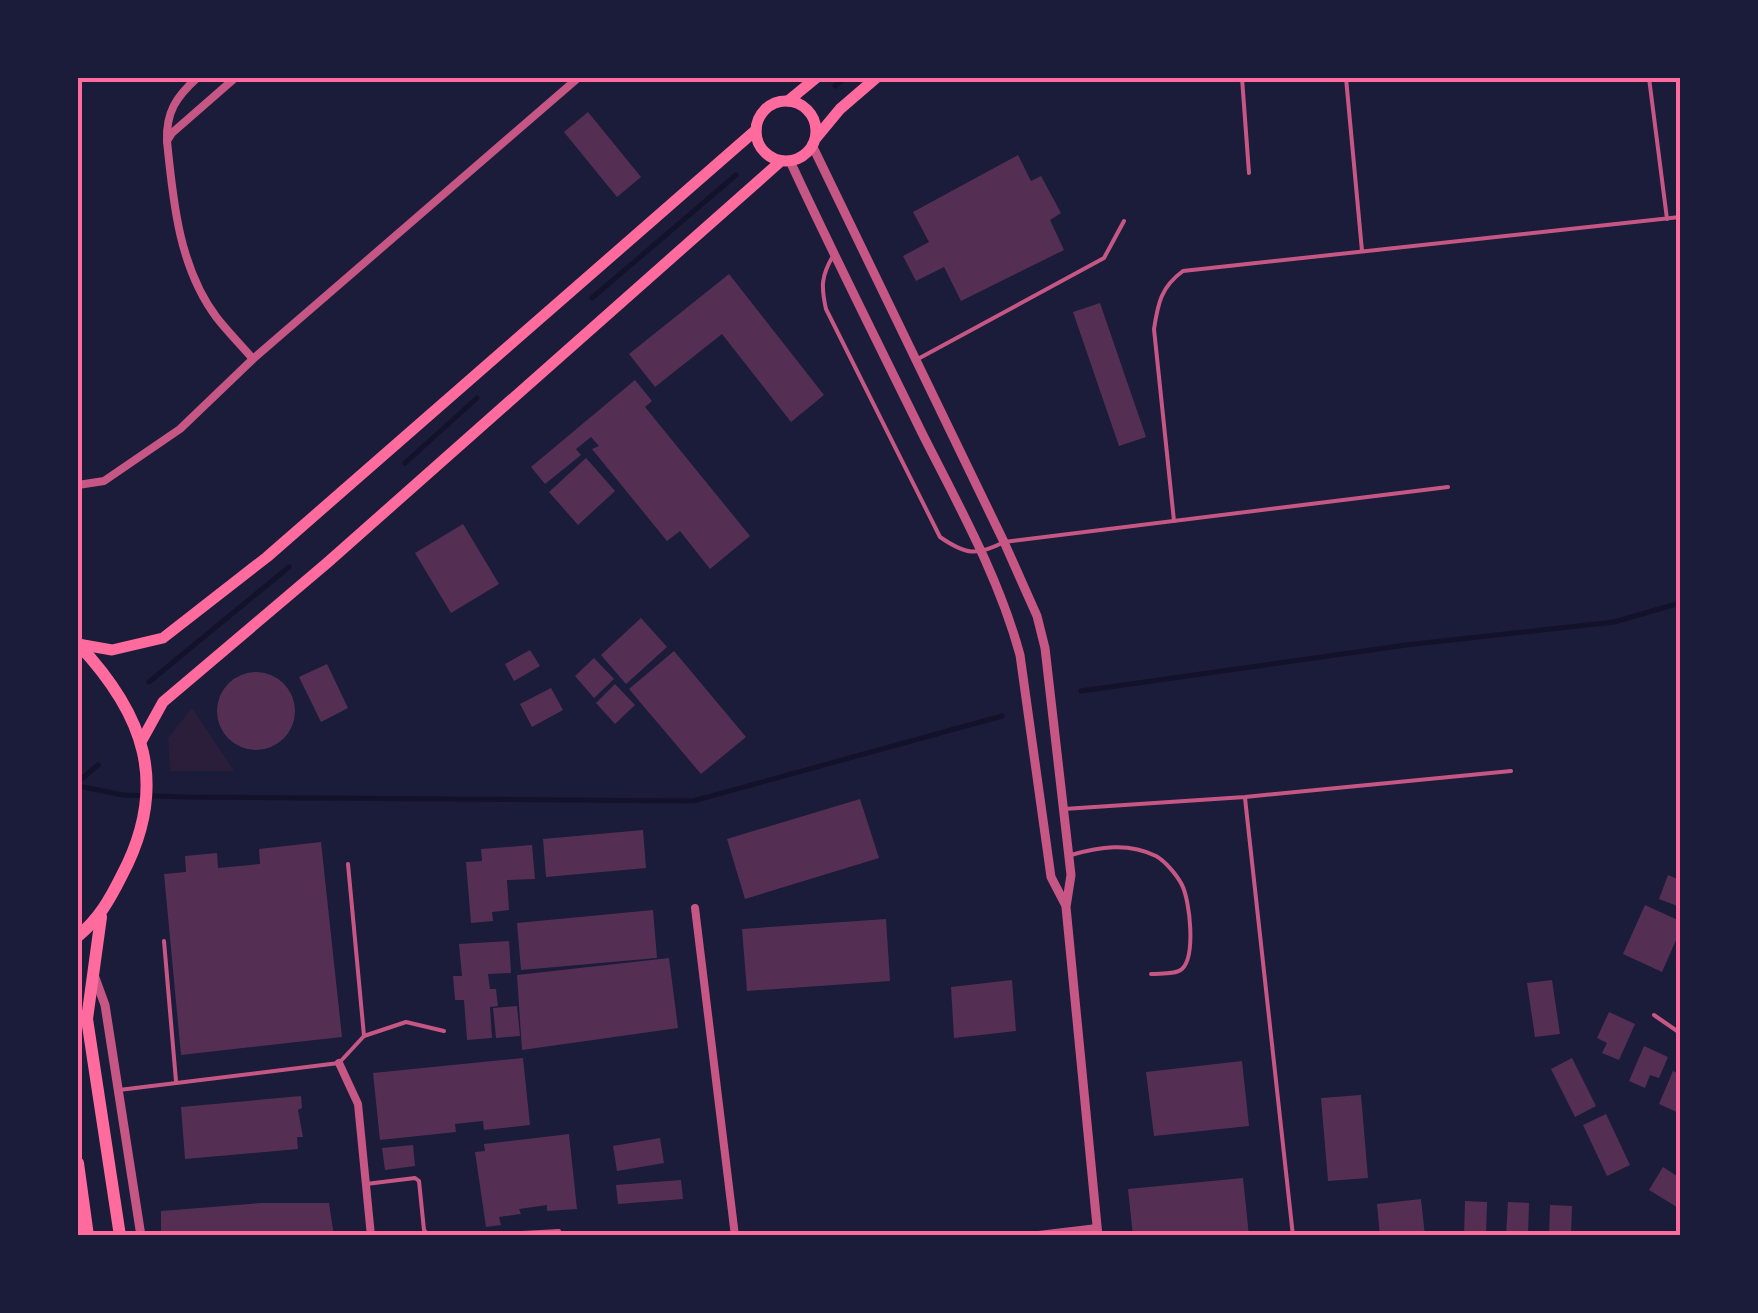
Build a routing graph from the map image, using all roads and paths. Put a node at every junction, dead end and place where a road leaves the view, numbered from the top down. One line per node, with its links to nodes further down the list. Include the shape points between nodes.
1 (196, 78): 11 (street, via 166,118)
2 (235, 78): 11 (street)
3 (578, 78): 20 (street)
4 (816, 78): 9 (main road)
5 (876, 78): 12 (main road)
6 (1242, 78): 14 (lane)
7 (1346, 78): 18 (lane)
8 (1650, 78): 16 (lane)
9 (788, 101): 10 (main road, via 763,112); 12 (main road, via 808,111)
10 (756, 130): 13 (main road, via 763,150); 27 (main road, via 267,557 163,638 112,650)
11 (170, 137): 20 (street, via 177,225 198,285)
12 (813, 142): 13 (main road, via 804,156); 21 (street)
13 (786, 161): 19 (street); 28 (main road, via 164,702)
14 (1248, 172)
15 (1680, 217): 16 (lane)
16 (1667, 219): 18 (lane)
17 (1124, 221): 21 (lane, via 1104,258)
18 (1362, 251): 24 (lane, via 1183,271 1164,287 1154,328)
19 (834, 254): 26 (street); 26 (lane, via 821,290 852,362 940,538)
20 (253, 359): 22 (street, via 133,464 104,482)
21 (916, 360): 25 (street)
22 (78, 485)
23 (1448, 487): 24 (lane)
24 (1174, 521): 25 (lane)
25 (1004, 542): 26 (lane); 31 (street, via 1045,648)
26 (982, 553): 34 (street, via 1020,655 1051,877)
27 (78, 644): 28 (highway, via 110,680)
28 (142, 740): 36 (highway, via 146,807 134,853)
29 (1511, 771): 30 (lane)
30 (1245, 797): 31 (lane); 60 (lane)
31 (1064, 809): 32 (street)
32 (1069, 856): 34 (street); 40 (lane, via 1104,845 1141,851 1158,857 1184,888 1191,934 1184,966)
33 (348, 864): 44 (lane)
34 (1066, 907): 51 (street)
35 (695, 908): 58 (street)
36 (101, 914): 37 (highway); 39 (highway)
37 (78, 936)
38 (164, 942): 46 (lane)
39 (91, 968): 47 (street, via 105,1005); 53 (highway, via 87,1019)
40 (1151, 974)
41 (1654, 1014): 43 (lane)
42 (444, 1031): 44 (lane, via 406,1022)
43 (1680, 1033)
44 (364, 1036): 45 (lane)
45 (338, 1063): 46 (lane); 49 (street, via 358,1104)
46 (176, 1082): 47 (lane)
47 (119, 1090): 54 (street)
48 (78, 1163): 52 (highway)
49 (366, 1184): 55 (street); 56 (lane, via 415,1178)
50 (558, 1230): 57 (lane)
51 (1098, 1232): 59 (street)
52 (88, 1236)
53 (120, 1236)
54 (141, 1236)
55 (372, 1236)
56 (429, 1236)
57 (463, 1236)
58 (736, 1236)
59 (1030, 1236)
60 (1293, 1236)

